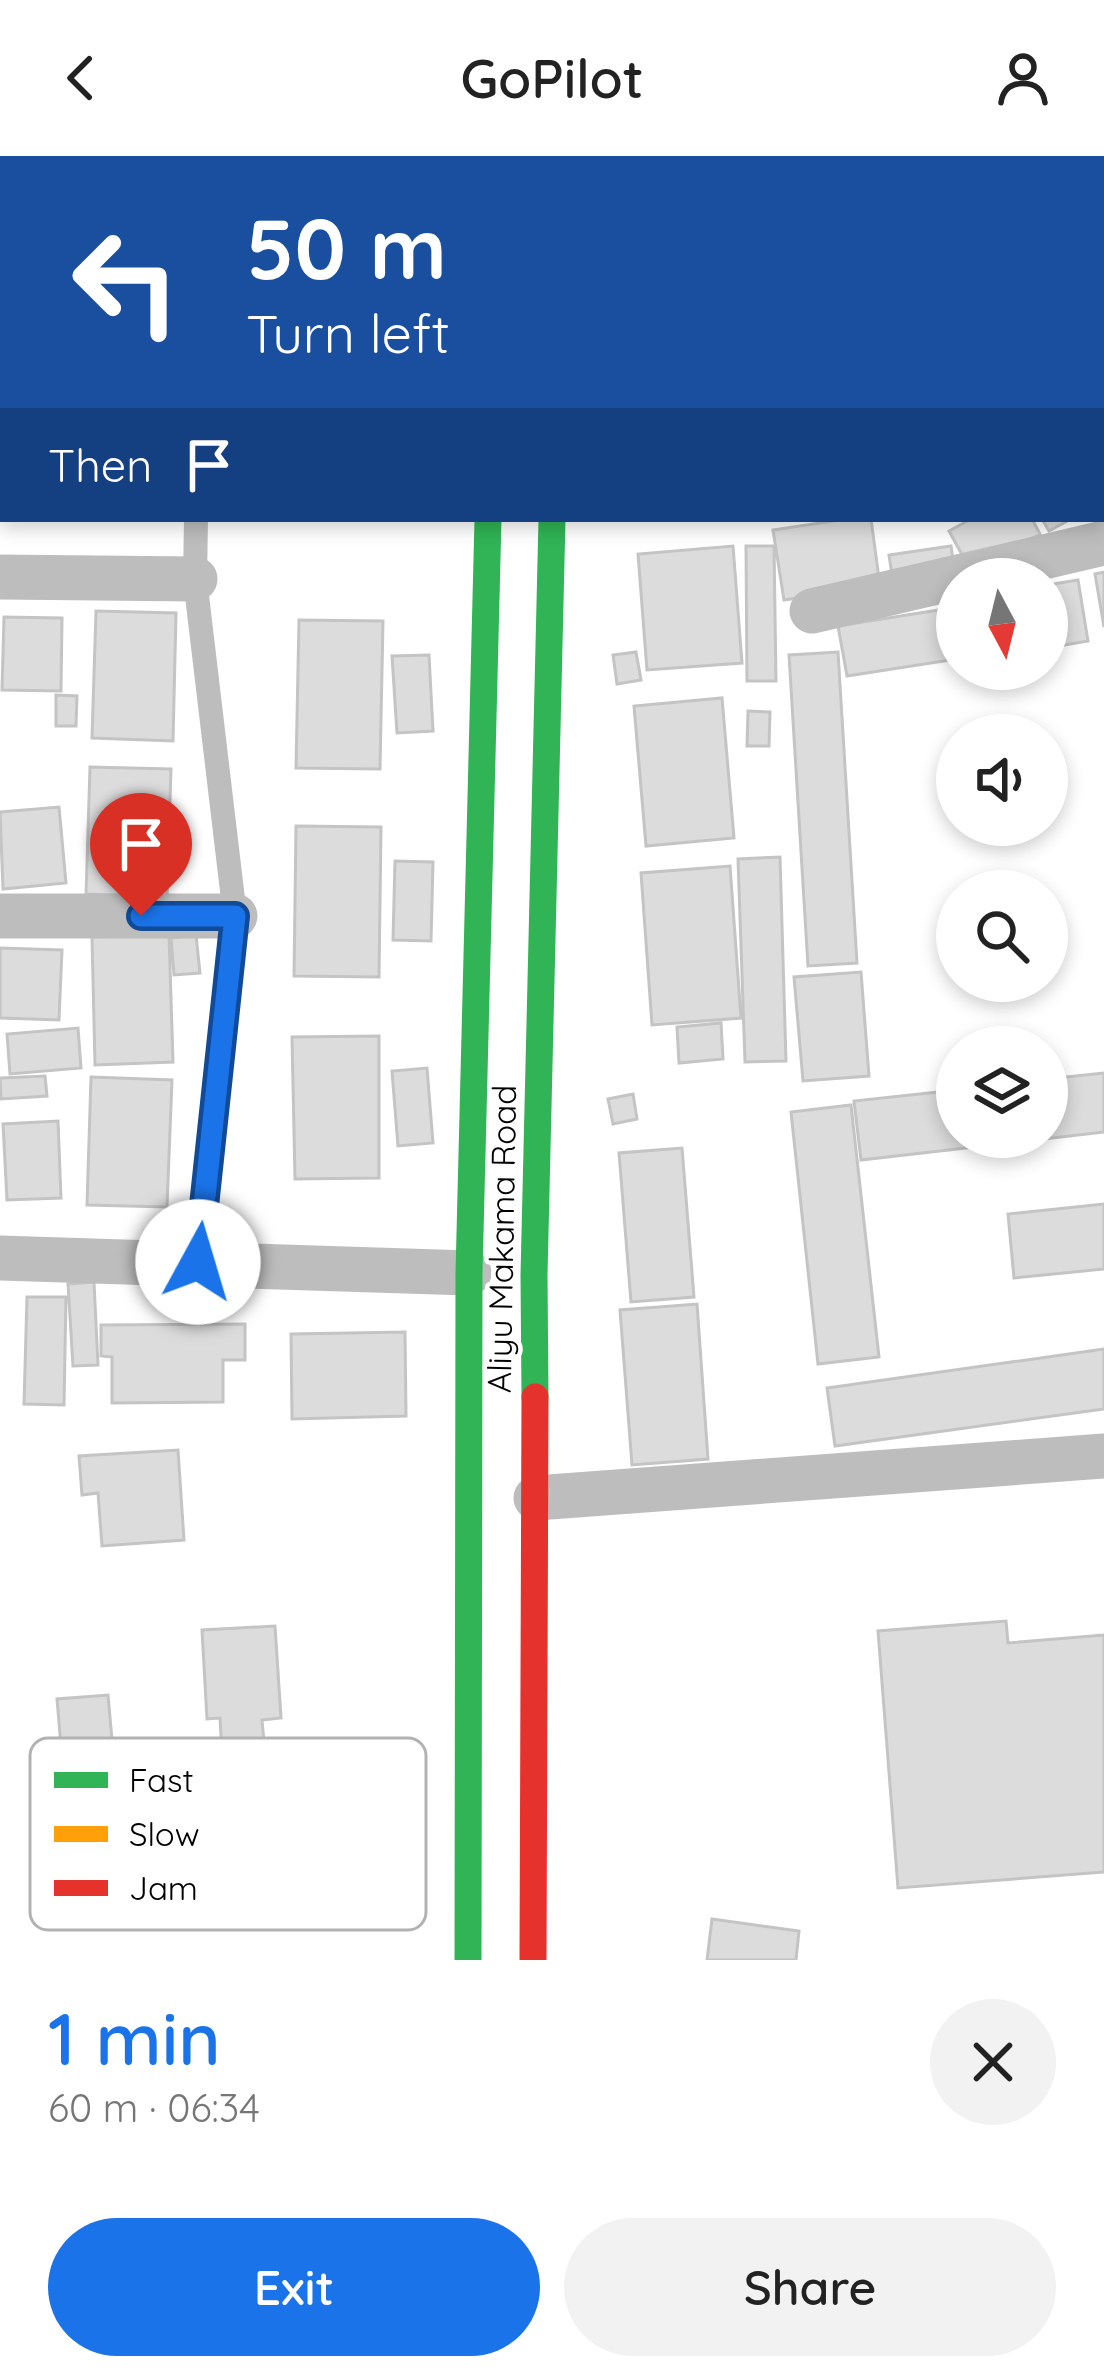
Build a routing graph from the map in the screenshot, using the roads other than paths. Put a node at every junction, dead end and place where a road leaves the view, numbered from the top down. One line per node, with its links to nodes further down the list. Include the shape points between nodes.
1 (196, 522): 6 (lane)
2 (488, 522): 12 (street, Aliyu Makama Road)
3 (552, 522): 14 (street, Aliyu Makama Road, via 533,1275)
4 (1104, 543): 7 (street)
5 (0, 578): 6 (street)
6 (195, 579): 9 (lane)
7 (812, 611)
8 (0, 916): 9 (street)
9 (235, 916): 11 (lane)
10 (0, 1258): 11 (street)
11 (198, 1262): 12 (street)
12 (470, 1274): 15 (street, Aliyu Makama Road)
13 (1104, 1456): 14 (street)
14 (536, 1498): 16 (street, Aliyu Makama Road)
15 (468, 1960)
16 (533, 1960)

